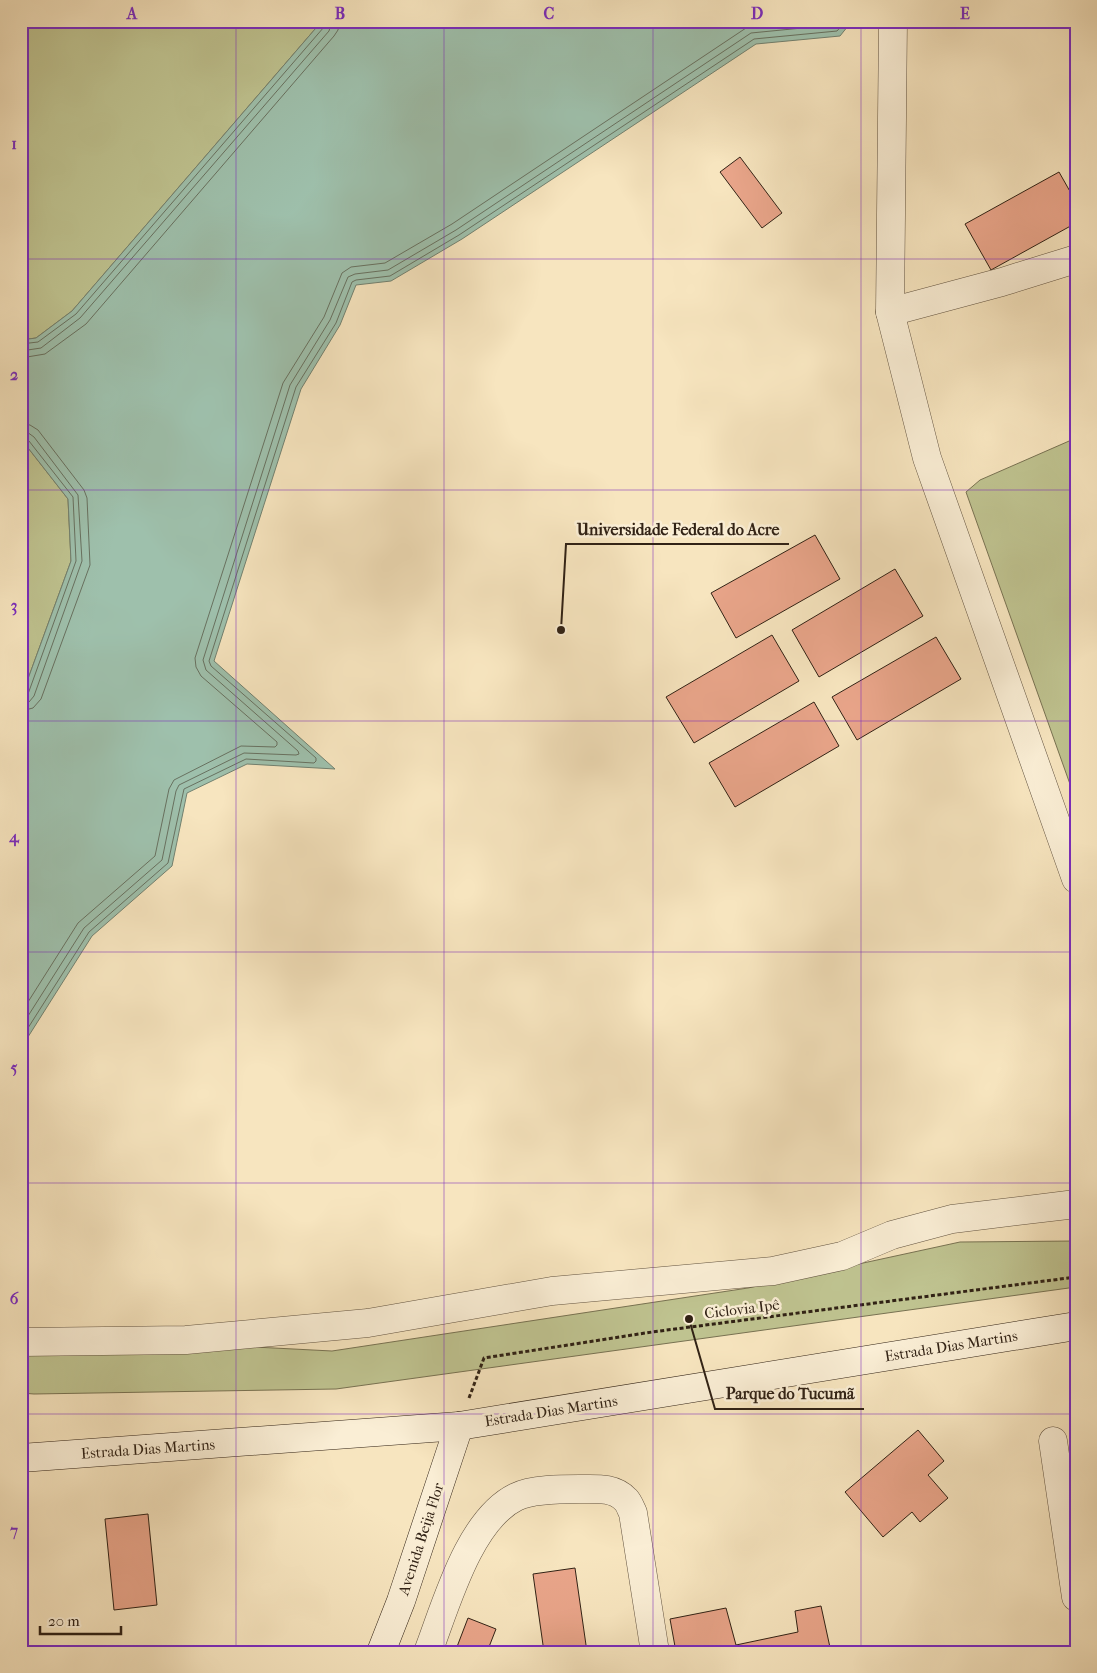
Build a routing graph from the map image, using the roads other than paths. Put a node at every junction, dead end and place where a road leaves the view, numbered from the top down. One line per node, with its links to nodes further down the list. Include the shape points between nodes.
1 (893, 21): 3 (street)
2 (1076, 259): 3 (street)
3 (890, 312): 4 (street, via 927,458)
4 (1076, 879)
5 (1076, 1204): 7 (street, via 952,1219 892,1235 842,1256 773,1271 552,1291 368,1323 186,1340)
6 (1076, 1326): 8 (street, Estrada Dias Martins)
7 (21, 1342)
8 (459, 1426): 10 (street, Estrada Dias Martins); 12 (street, Avenida Beija Flor)
9 (1052, 1442): 11 (street)
10 (21, 1458)
11 (1076, 1597)
12 (381, 1652)
13 (428, 1652): 14 (street, via 464,1557 487,1520 500,1507 518,1496 553,1489 605,1488 626,1500 633,1513)
14 (655, 1652)

